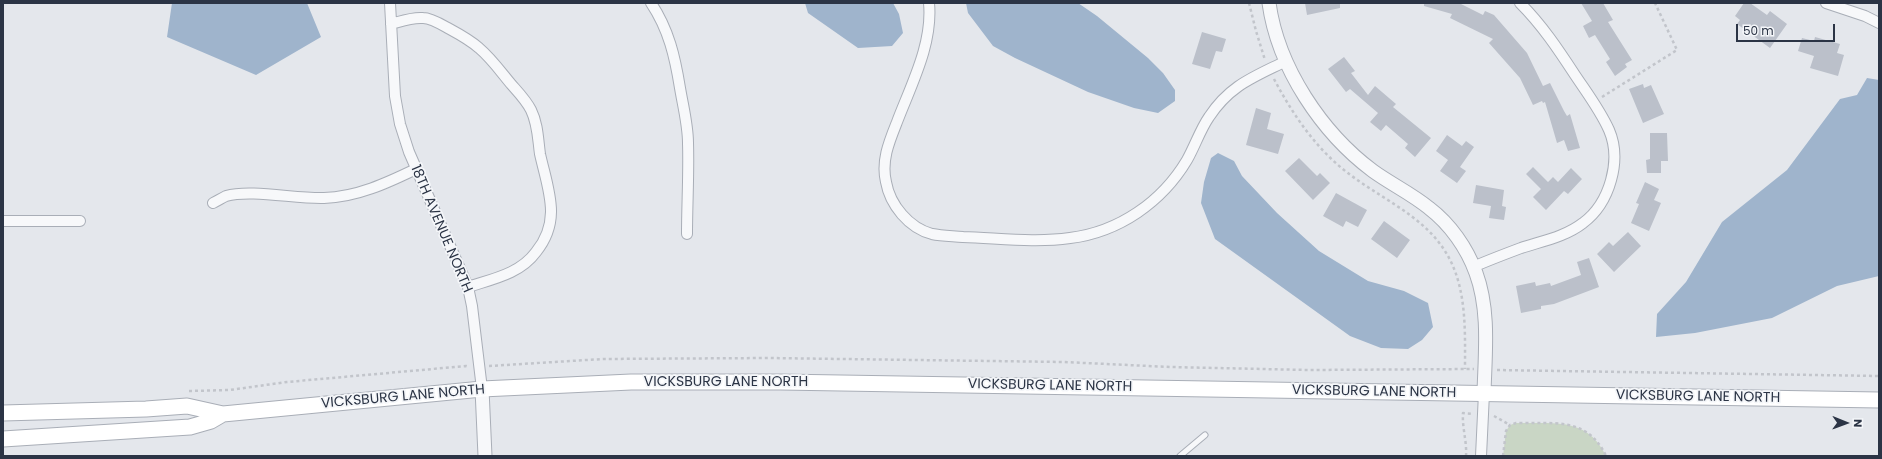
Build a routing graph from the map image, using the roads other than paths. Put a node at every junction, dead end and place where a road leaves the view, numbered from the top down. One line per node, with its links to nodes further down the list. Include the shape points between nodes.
1 (390, 3): 8 (street, 18TH AVENUE NORTH)
2 (651, 3): 14 (street, via 661,17 670,38 685,119 688,141)
3 (929, 3): 9 (street, via 928,35 885,158 884,172 892,202 902,215 931,234 1042,240 1071,238 1100,232 1126,220 1150,204 1171,183 1187,160 1208,117 1221,101 1237,86)
4 (1269, 3): 9 (street)
5 (1520, 3): 15 (street, via 1537,19 1594,102 1610,131 1613,170 1608,189 1598,207 1584,222 1568,233)
6 (1826, 3): 7 (street)
7 (1879, 23)
8 (391, 24): 10 (street, 18TH AVENUE NORTH, via 395,96 400,124); 16 (street, via 407,19 425,18 467,39 489,58 523,98 531,110 535,123 552,200 546,238 523,267)
9 (1286, 61): 15 (street, via 1318,116 1344,146 1373,171 1429,208 1448,226)
10 (416, 169): 11 (street, via 386,184 356,194 325,198 240,194 226,196); 16 (street, 18TH AVENUE NORTH)
11 (213, 203)
12 (3, 221): 13 (street)
13 (80, 221)
14 (687, 234)
15 (1473, 267): 18 (street, via 1483,299 1486,325)
16 (468, 287): 17 (street, 18TH AVENUE NORTH)
17 (482, 389): 18 (main road, VICKSBURG LANE NORTH, via 631,382 780,382); 21 (main road, VICKSBURG LANE NORTH); 24 (street, 18TH AVENUE NORTH)
18 (1484, 393): 19 (main road, VICKSBURG LANE NORTH); 26 (street)
19 (1879, 400)
20 (3, 413): 21 (main road, VICKSBURG LANE NORTH, via 187,406)
21 (223, 414): 23 (main road, VICKSBURG LANE NORTH, via 212,421 190,427)
22 (1205, 435): 25 (lane)
23 (3, 440)
24 (485, 456)
25 (1180, 456)
26 (1481, 456)

